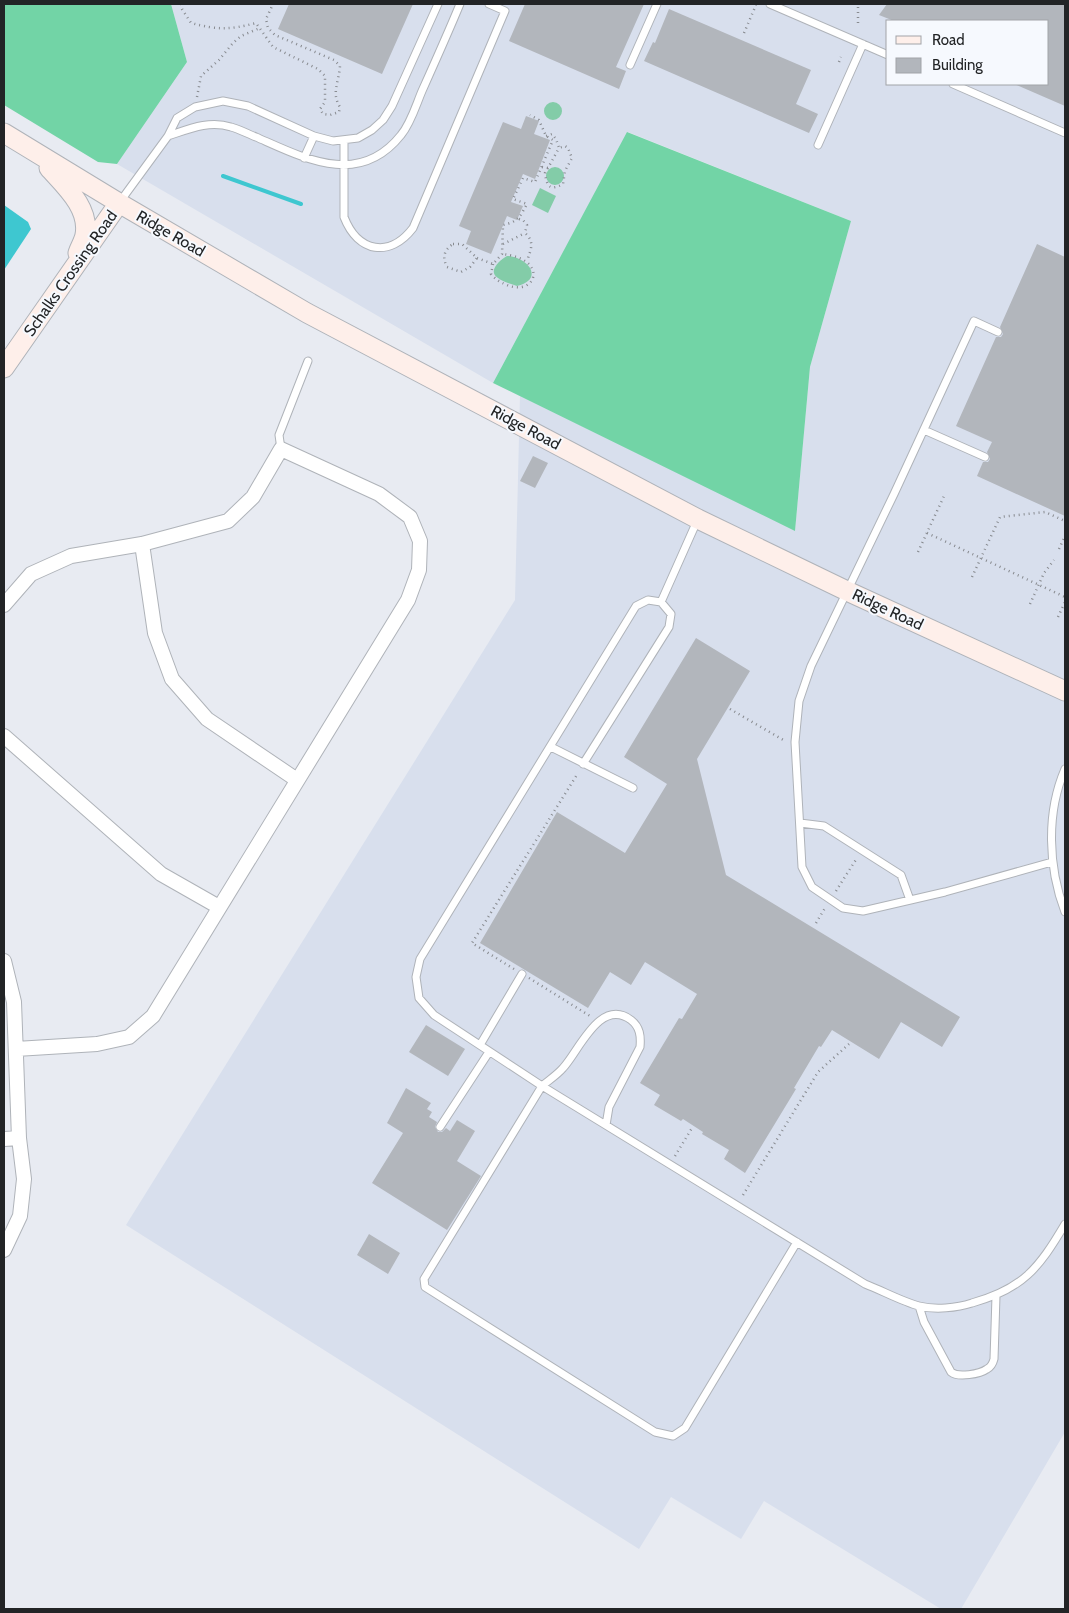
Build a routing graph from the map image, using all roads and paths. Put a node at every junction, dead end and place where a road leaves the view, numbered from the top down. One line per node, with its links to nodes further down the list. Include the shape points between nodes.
1 (181, 4): 11 (path, via 191,23 214,29 256,23)
2 (274, 4): 11 (path, via 266,19 268,28 275,35 334,60 340,66 334,90 340,107 338,112 330,116 320,109 326,102 325,76 318,69 273,47)
3 (438, 4): 26 (lane, via 383,120 358,138)
4 (460, 4): 31 (lane, via 402,134 374,158)
5 (489, 4): 31 (lane, via 506,11 414,228 406,237 394,245 380,248 368,246 356,238 344,217)
6 (657, 4): 17 (lane)
7 (770, 4): 13 (lane)
8 (858, 4): 10 (path)
9 (756, 5): 12 (path)
10 (858, 22)
11 (260, 28): 19 (path, via 237,40 201,76)
12 (744, 33)
13 (862, 44): 14 (lane); 27 (lane)
14 (886, 54)
15 (841, 57): 16 (path)
16 (839, 62)
17 (630, 65)
18 (955, 85): 22 (lane)
19 (194, 107): 23 (lane, via 177,118); 24 (lane, via 223,101 248,106)
20 (530, 115): 25 (path, via 539,120)
21 (4, 133): 29 (street, Ridge Road)
22 (1065, 133)
23 (168, 136): 30 (lane, via 210,124 231,127); 34 (lane)
24 (314, 136): 26 (lane); 30 (lane)
25 (546, 136): 28 (path, via 552,134); 32 (path, via 554,140)
26 (344, 141): 31 (lane)
27 (818, 145)
28 (559, 148): 33 (path); 33 (path, via 568,148 572,158 563,184 556,187 547,184 545,174)
29 (35, 153): 34 (street, Ridge Road); 42 (street, via 68,189 79,205 84,221 85,234)
30 (304, 158): 31 (lane, via 323,164)
31 (343, 165)
32 (542, 167): 33 (path); 35 (path, via 535,182 523,178 513,199 527,204)
33 (548, 168)
34 (119, 203): 42 (street, Schalks Crossing Road); 50 (street, Ridge Road, via 306,312)
35 (519, 219): 36 (path, via 527,225); 37 (path, via 503,225)
36 (525, 233): 37 (path); 40 (path, via 532,244)
37 (503, 244): 38 (path)
38 (502, 254): 40 (path); 41 (path)
39 (477, 258): 39 (path, via 462,244 453,244 444,253 447,267 461,272); 41 (path)
40 (528, 261): 41 (path, via 534,277 523,287 516,288 496,280 492,274)
41 (494, 264)
42 (71, 271): 45 (street, Schalks Crossing Road)
43 (998, 332): 46 (lane, via 974,320)
44 (308, 361): 47 (lane, via 279,435)
45 (4, 368)
46 (924, 430): 48 (lane); 61 (lane)
47 (281, 449): 54 (street, via 253,497 228,521); 75 (street, via 379,494 410,517 420,541 419,570 408,600)
48 (985, 457)
49 (944, 496): 52 (path)
50 (698, 519): 61 (street, Ridge Road); 63 (lane)
51 (1065, 521): 57 (path, via 1045,512 1000,517)
52 (927, 533): 56 (path); 57 (path)
53 (1065, 536): 55 (path)
54 (142, 544): 66 (street, via 71,556 31,574); 75 (street, via 155,633 172,679 207,719)
55 (1059, 549)
56 (918, 552)
57 (981, 558): 59 (path); 60 (path)
58 (1054, 560): 60 (path)
59 (972, 577)
60 (1039, 585): 62 (path); 65 (path)
61 (848, 591): 68 (street, Ridge Road); 71 (lane, via 811,666 799,701)
62 (1065, 597)
63 (662, 602): 72 (lane, via 648,600 636,606); 73 (lane, via 671,614 669,627)
64 (1065, 602): 67 (path)
65 (1030, 604)
66 (4, 605)
67 (1058, 617)
68 (1065, 691)
69 (730, 709): 71 (path, via 786,742)
70 (4, 736): 82 (street, via 161,874)
71 (795, 742): 77 (lane)
72 (550, 747): 73 (lane); 89 (lane, via 420,959 416,977 419,998 434,1016)
73 (584, 764): 76 (lane); 86 (path, via 472,943)
74 (1065, 769): 79 (lane, via 1052,822)
75 (297, 780): 82 (street)
76 (634, 788)
77 (800, 823): 78 (lane, via 824,826); 80 (lane, via 802,867 812,887)
78 (862, 850): 80 (path); 81 (lane, via 901,874)
79 (1052, 862): 81 (lane); 83 (lane)
80 (831, 900): 81 (lane, via 843,908 863,911); 84 (path)
81 (910, 900)
82 (219, 907): 90 (street, via 153,1016 129,1038 97,1044)
83 (1065, 912)
84 (816, 923)
85 (4, 961): 90 (street, via 14,1002)
86 (522, 974): 87 (path); 89 (lane)
87 (598, 1021): 92 (lane, via 563,1068); 93 (lane, via 610,1015 627,1017 635,1023 641,1038 636,1057 609,1107)
88 (849, 1044): 99 (path, via 818,1072)
89 (480, 1045): 91 (lane)
90 (16, 1050): 96 (street)
91 (490, 1052): 92 (lane); 94 (lane)
92 (542, 1086): 93 (lane); 101 (lane, via 424,1279 425,1286 655,1432 673,1436 685,1428)
93 (606, 1125): 98 (lane)
94 (440, 1127)
95 (692, 1128): 98 (path)
96 (19, 1138): 97 (street); 102 (street, via 24,1179 20,1216)
97 (4, 1139)
98 (670, 1164): 101 (lane)
99 (743, 1195)
100 (1065, 1224): 103 (lane, via 1046,1255 1022,1281)
101 (797, 1242): 104 (lane, via 866,1284)
102 (4, 1250)
103 (996, 1296): 104 (lane, via 956,1308); 104 (lane, via 992,1365 986,1370 960,1376 951,1372)
104 (919, 1306)

